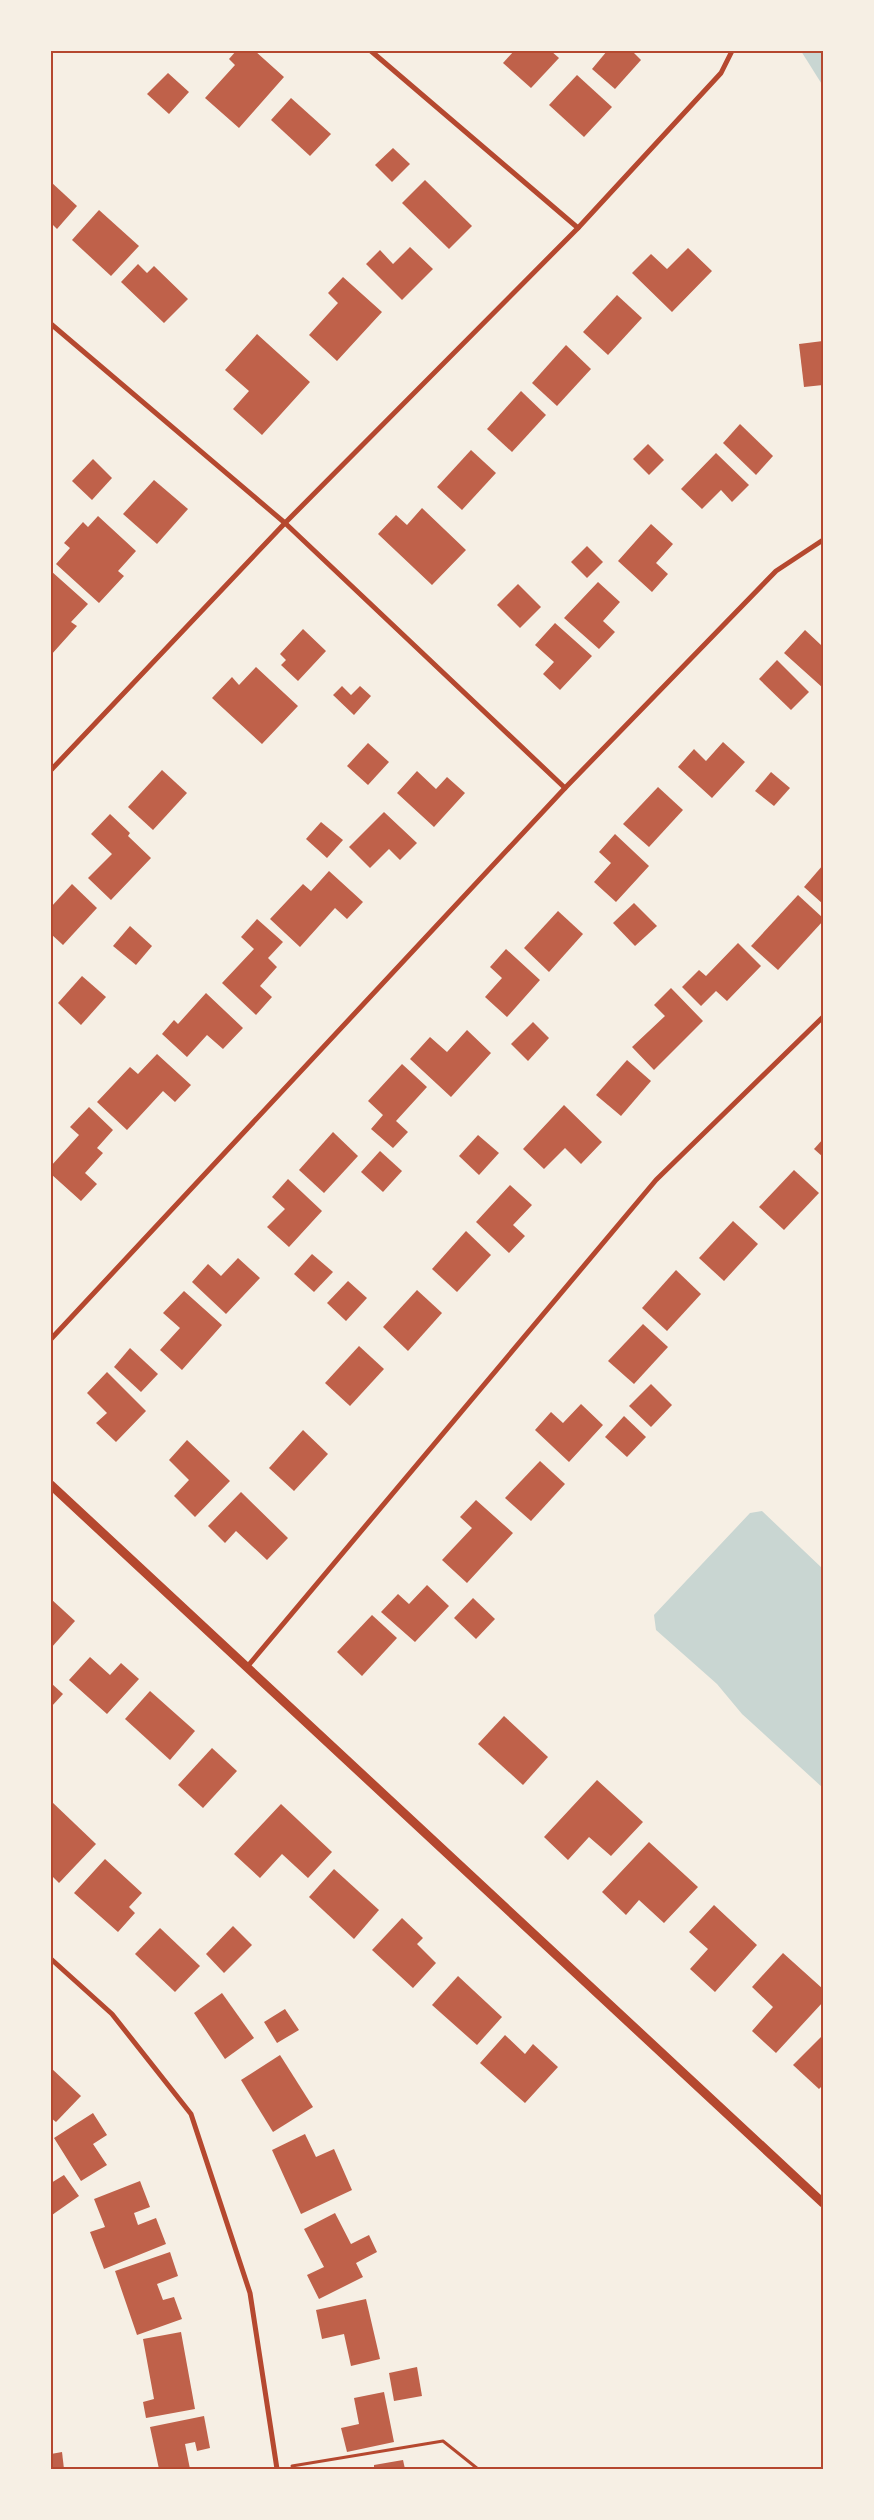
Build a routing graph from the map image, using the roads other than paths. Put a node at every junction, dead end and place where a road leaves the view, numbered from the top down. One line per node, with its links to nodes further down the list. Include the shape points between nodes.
1 (371, 51): 3 (street)
2 (732, 51): 3 (street, via 721,74)
3 (578, 228): 5 (street)
4 (51, 324): 5 (street)
5 (285, 523): 7 (street); 8 (street)
6 (823, 540): 8 (street, via 776,571)
7 (51, 770)
8 (565, 788): 10 (street)
9 (823, 1017): 12 (street, via 656,1180)
10 (51, 1339)
11 (51, 1485): 12 (street)
12 (248, 1667): 14 (street)
13 (51, 1959): 15 (street, via 112,2014 191,2114 250,2293)
14 (823, 2203)
15 (277, 2469)

